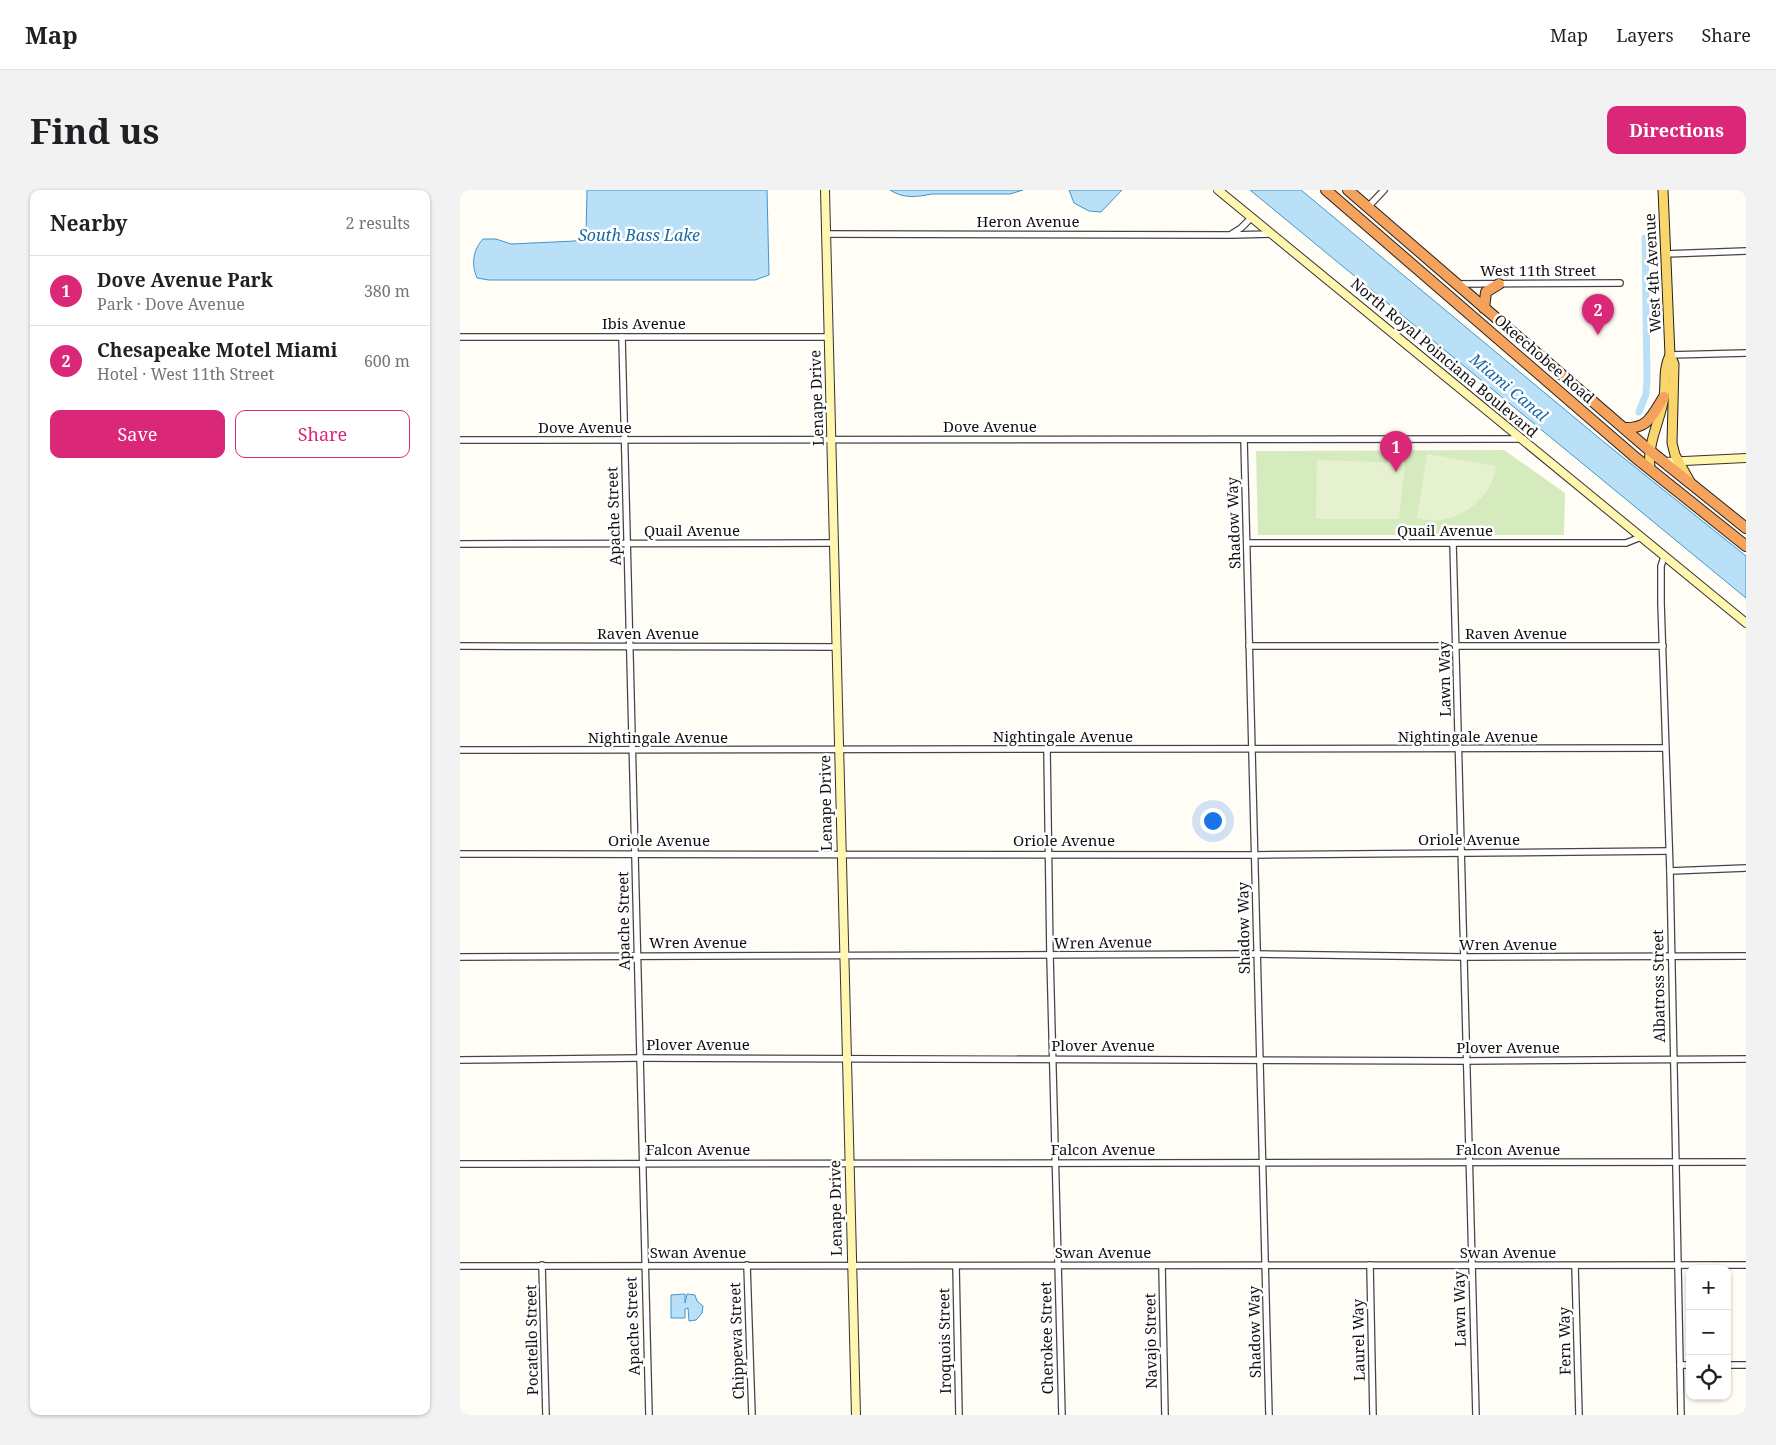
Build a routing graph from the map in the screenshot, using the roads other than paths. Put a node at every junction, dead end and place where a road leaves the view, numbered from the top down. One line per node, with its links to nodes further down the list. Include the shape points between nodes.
1 (825, 190): 10 (street, Lenape Drive)
2 (1218, 190): 9 (street, North Royal Poinciana Boulevard)
3 (1326, 190): 7 (highway, Okeechobee Road)
4 (1348, 190): 8 (highway, Okeechobee Road)
5 (1384, 190): 8 (street)
6 (1663, 190): 14 (main road, West 4th Avenue)
7 (1336, 199): 8 (highway); 15 (highway, Okeechobee Road)
8 (1368, 207): 17 (highway, Okeechobee Road)
9 (1252, 218): 11 (street); 12 (street, North Royal Poinciana Boulevard)
10 (826, 234): 11 (street, Heron Avenue); 21 (street, Lenape Drive)
11 (1230, 234): 12 (street, Heron Avenue)
12 (1271, 234): 27 (street, North Royal Poinciana Boulevard)
13 (1746, 251): 14 (street)
14 (1665, 254): 24 (main road, West 4th Avenue)
15 (1426, 277): 17 (highway); 36 (highway, Okeechobee Road, via 1636,458)
16 (1620, 283): 18 (street, West 11th Street)
17 (1456, 284): 18 (street, West 11th Street); 19 (highway, Okeechobee Road)
18 (1499, 284): 19 (highway, via 1486,292)
19 (1484, 308): 26 (highway, Okeechobee Road)
20 (622, 336): 21 (street, Ibis Avenue); 22 (street, Ibis Avenue); 29 (street, Apache Street)
21 (829, 336): 30 (street, Lenape Drive)
22 (460, 337)
23 (1746, 353): 24 (street)
24 (1670, 355): 25 (main road, West 4th Avenue, via 1665,365); 34 (main road, West 4th Avenue, via 1674,364 1672,443)
25 (1664, 396): 26 (highway, via 1646,424); 32 (main road, West 4th Avenue)
26 (1624, 428): 32 (highway, Okeechobee Road)
27 (1520, 439): 31 (street, Dove Avenue); 39 (street, North Royal Poinciana Boulevard)
28 (460, 440): 29 (street, Dove Avenue)
29 (624, 440): 30 (street, Dove Avenue); 44 (street, Apache Street)
30 (832, 440): 31 (street, Dove Avenue); 40 (street, Lenape Drive)
31 (1244, 440): 41 (street, Shadow Way)
32 (1649, 450): 35 (highway, Okeechobee Road); 36 (main road, West 4th Avenue)
33 (1746, 458): 34 (street)
34 (1678, 461): 35 (street); 37 (main road, West 4th Avenue)
35 (1664, 462): 36 (highway); 37 (highway, Okeechobee Road)
36 (1649, 465): 45 (highway)
37 (1693, 486): 38 (highway, Okeechobee Road)
38 (1746, 528)
39 (1641, 538): 42 (street, Quail Avenue, via 1626,543); 46 (street, North Royal Poinciana Boulevard)
40 (834, 543): 44 (street, Quail Avenue); 53 (street, Lenape Drive)
41 (1247, 543): 42 (street, Quail Avenue); 49 (street, Shadow Way)
42 (1453, 543): 50 (street, Lawn Way)
43 (460, 544): 44 (street, Quail Avenue)
44 (628, 544): 52 (street, Apache Street)
45 (1746, 546)
46 (1664, 557): 47 (street, North Royal Poinciana Boulevard); 51 (street, Albatross Street, via 1660,571)
47 (1746, 623)
48 (460, 646): 52 (street, Raven Avenue)
49 (1250, 646): 50 (street, Raven Avenue); 59 (street, Shadow Way)
50 (1457, 646): 51 (street, Raven Avenue); 55 (street, Lawn Way)
51 (1662, 646): 54 (street, Albatross Street)
52 (630, 647): 53 (street, Raven Avenue); 60 (street, Apache Street)
53 (836, 647): 57 (street, Lenape Drive)
54 (1665, 748): 55 (street, Nightingale Avenue); 61 (street, Albatross Street)
55 (1458, 749): 59 (street, Nightingale Avenue); 64 (street, Lawn Way)
56 (460, 750): 60 (street, Nightingale Avenue)
57 (839, 750): 58 (street, Nightingale Avenue); 60 (street, Nightingale Avenue); 62 (street, Lenape Drive)
58 (1047, 750): 59 (street, Nightingale Avenue); 63 (street, Cherokee Street)
59 (1253, 750): 67 (street, Shadow Way)
60 (631, 751): 66 (street, Apache Street)
61 (1668, 852): 64 (street, Oriole Avenue); 69 (street, Albatross Street)
62 (841, 853): 63 (street, Oriole Avenue); 66 (street, Oriole Avenue); 73 (street, Lenape Drive)
63 (1048, 853): 67 (street, Oriole Avenue); 74 (street, Cherokee Street)
64 (1462, 853): 67 (street, Oriole Avenue); 77 (street, Lawn Way)
65 (460, 854): 66 (street, Oriole Avenue)
66 (634, 854): 72 (street, Apache Street)
67 (1255, 854): 71 (street, Shadow Way)
68 (1746, 868): 69 (street)
69 (1670, 871): 78 (street, Albatross Street)
70 (460, 952): 76 (street)
71 (1256, 954): 74 (street, Wren Avenue); 77 (street, Wren Avenue); 85 (street, Shadow Way)
72 (637, 956): 73 (street, Wren Avenue); 76 (street, Wren Avenue); 79 (street, Apache Street)
73 (844, 956): 74 (street, Wren Avenue); 81 (street, Lenape Drive)
74 (1050, 956): 80 (street, Cherokee Street)
75 (1746, 956): 78 (street, Wren Avenue)
76 (460, 957)
77 (1465, 957): 78 (street, Wren Avenue); 86 (street, Lawn Way)
78 (1670, 957): 82 (street, Albatross Street)
79 (639, 1058): 81 (street, Plover Avenue); 84 (street, Plover Avenue); 90 (street, Apache Street)
80 (1053, 1058): 81 (street, Plover Avenue); 85 (street, Plover Avenue); 87 (street, Cherokee Street)
81 (846, 1059): 91 (street, Lenape Drive)
82 (1672, 1059): 83 (street, Plover Avenue); 86 (street, Plover Avenue); 93 (street, Albatross Street)
83 (1746, 1059)
84 (460, 1060)
85 (1261, 1060): 86 (street, Plover Avenue); 92 (street, Shadow Way)
86 (1466, 1061): 88 (street, Lawn Way)
87 (1056, 1162): 91 (street, Falcon Avenue); 92 (street, Falcon Avenue); 101 (street, Cherokee Street)
88 (1469, 1162): 92 (street, Falcon Avenue); 93 (street, Falcon Avenue); 103 (street, Lawn Way)
89 (1746, 1162): 93 (street, Falcon Avenue)
90 (643, 1163): 91 (street, Falcon Avenue); 94 (street, Falcon Avenue); 99 (street, Apache Street)
91 (849, 1163): 105 (street, Lenape Drive)
92 (1263, 1163): 95 (street, Shadow Way)
93 (1677, 1163): 96 (street, Albatross Street)
94 (460, 1164)
95 (1266, 1264): 102 (street, Swan Avenue); 107 (street, Swan Avenue); 120 (street, Shadow Way)
96 (1678, 1264): 97 (street, Swan Avenue); 108 (street, Swan Avenue); 109 (street, Albatross Street)
97 (1746, 1264)
98 (542, 1265): 99 (street, Swan Avenue); 104 (street, Swan Avenue); 113 (street, Pocatello Street)
99 (643, 1265): 100 (street, Swan Avenue); 114 (street, Apache Street)
100 (748, 1265): 105 (street, Swan Avenue); 115 (street, Chippewa Street)
101 (1058, 1265): 106 (street, Swan Avenue); 107 (street, Swan Avenue); 118 (street, Cherokee Street)
102 (1370, 1265): 103 (street, Swan Avenue); 121 (street, Laurel Way)
103 (1472, 1265): 108 (street, Swan Avenue); 122 (street, Lawn Way)
104 (460, 1266)
105 (852, 1266): 106 (street, Swan Avenue); 116 (street, Lenape Drive)
106 (956, 1266): 117 (street, Iroquois Street)
107 (1162, 1266): 119 (street, Navajo Street)
108 (1575, 1266): 123 (street, Fern Way)
109 (1680, 1365): 110 (street); 124 (street, Albatross Street)
110 (1686, 1365)
111 (1731, 1365): 112 (street)
112 (1746, 1365)
113 (546, 1415)
114 (649, 1415)
115 (752, 1415)
116 (856, 1415)
117 (959, 1415)
118 (1062, 1415)
119 (1165, 1415)
120 (1269, 1415)
121 (1372, 1415)
122 (1476, 1415)
123 (1579, 1415)
124 (1681, 1415)

